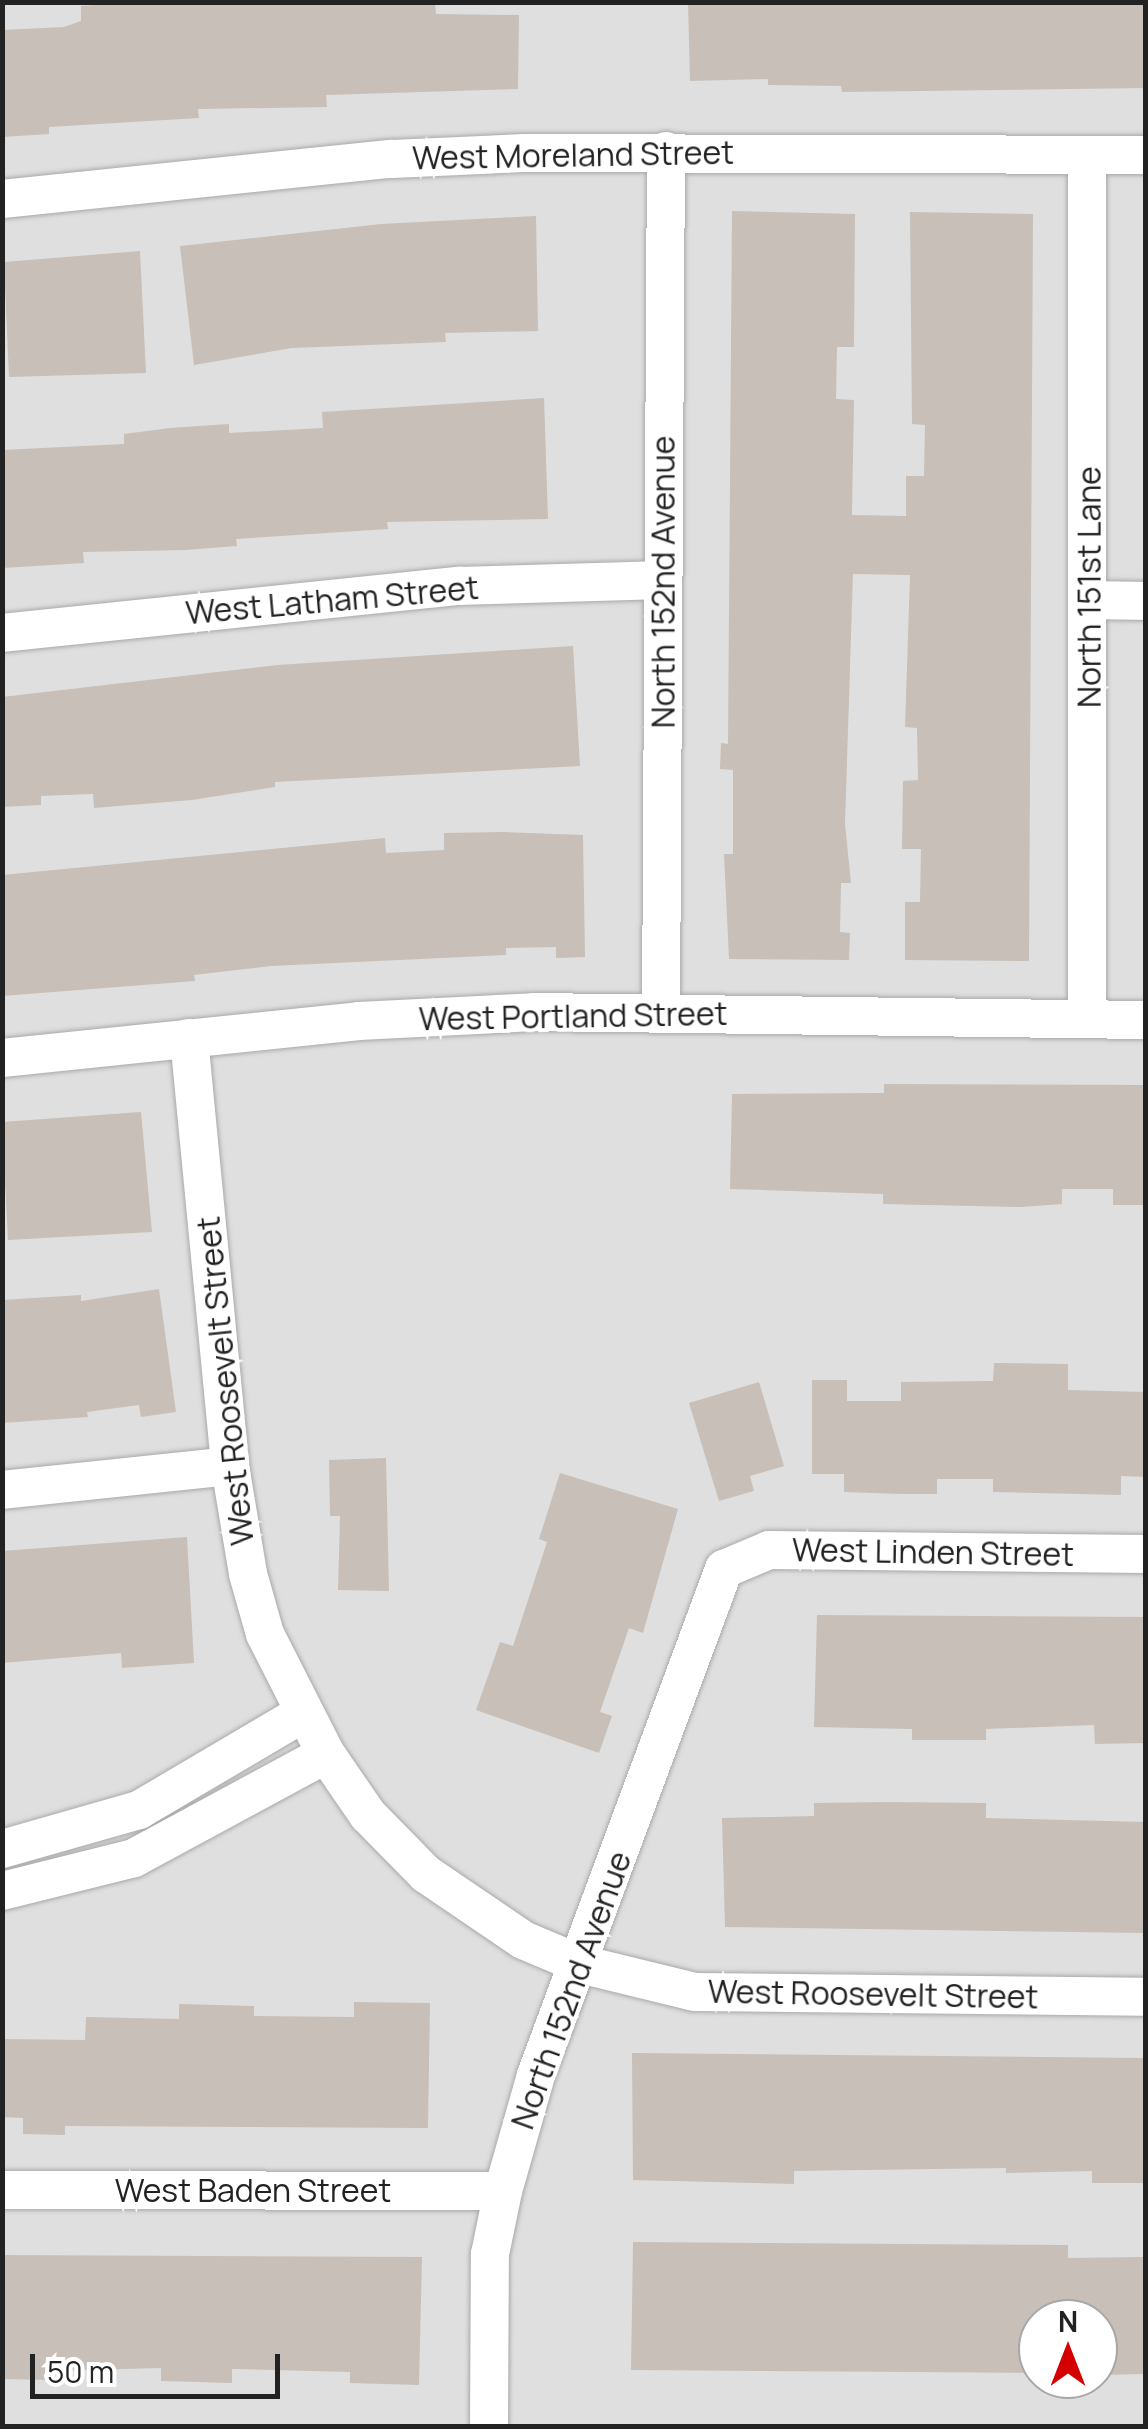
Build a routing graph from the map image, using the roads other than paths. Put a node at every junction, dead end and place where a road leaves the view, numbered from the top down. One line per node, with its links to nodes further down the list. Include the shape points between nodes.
1 (666, 151): 2 (street, West Moreland Street); 4 (street, West Moreland Street, via 392,159); 5 (street, North 152nd Avenue)
2 (1087, 155): 3 (street, West Moreland Street); 6 (street, North 151st Lane)
3 (1146, 155)
4 (2, 199)
5 (662, 580): 8 (street, West Latham Street, via 460,586); 9 (street, North 152nd Avenue)
6 (1090, 600): 7 (street); 10 (street, North 151st Lane)
7 (1146, 601)
8 (2, 632)
9 (661, 1013): 10 (street, West Portland Street); 12 (street, West Portland Street, via 476,1015)
10 (1087, 1019): 11 (street, West Portland Street)
11 (1146, 1020)
12 (189, 1038): 13 (street, West Portland Street); 14 (street, West Roosevelt Street)
13 (2, 1058)
14 (230, 1466): 15 (street); 18 (street, West Roosevelt Street, via 265,1634)
15 (2, 1490)
16 (1146, 1554): 17 (street, West Linden Street, via 769,1550)
17 (724, 1569): 22 (street, North 152nd Avenue)
18 (302, 1714): 19 (street, West Roosevelt Street); 20 (street, via 139,1810)
19 (326, 1754): 21 (street, via 134,1858); 22 (street, West Roosevelt Street, via 368,1816 426,1874 471,1909)
20 (2, 1848)
21 (2, 1891)
22 (580, 1964): 23 (street, West Roosevelt Street, via 696,1992 743,1995); 25 (street, North 152nd Avenue, via 536,2075)
23 (1146, 1997)
24 (2, 2190): 25 (street, West Baden Street)
25 (503, 2191): 26 (street, North 152nd Avenue, via 490,2254)
26 (489, 2426)

